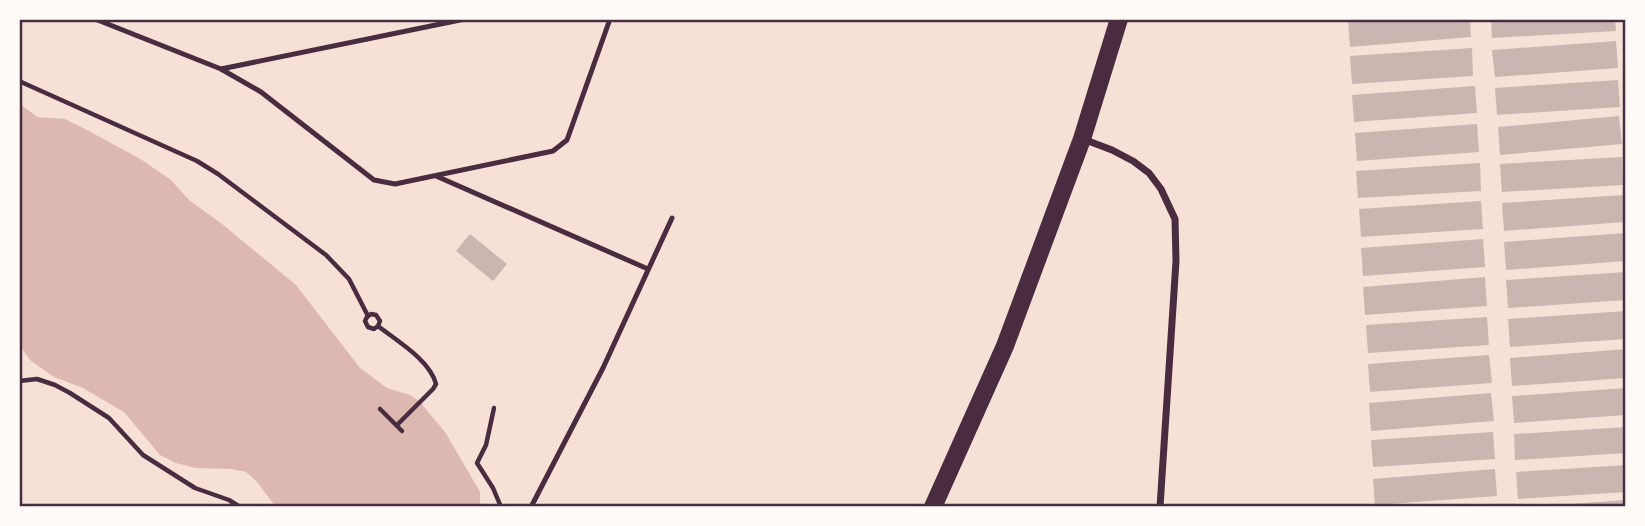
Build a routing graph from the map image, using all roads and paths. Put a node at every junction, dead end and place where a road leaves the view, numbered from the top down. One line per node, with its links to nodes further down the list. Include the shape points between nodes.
1 (94, 19): 5 (lane)
2 (465, 19): 5 (lane)
3 (610, 19): 8 (lane, via 567,140 553,150)
4 (1119, 19): 7 (main road)
5 (221, 69): 8 (lane, via 261,92 374,180 395,184)
6 (19, 81): 11 (path, via 218,174 326,255 349,279)
7 (1082, 139): 21 (main road, via 1005,346); 22 (street, via 1112,150 1149,173 1175,219 1177,261)
8 (436, 176): 10 (lane)
9 (672, 218): 10 (lane)
10 (649, 269): 20 (lane)
11 (368, 316): 12 (path, via 378,316); 12 (path, via 368,327)
12 (378, 326): 16 (path, via 428,366 436,384)
13 (19, 381): 18 (path, via 37,379 70,393 109,418 144,455 195,488)
14 (494, 408): 19 (path, via 477,463)
15 (380, 409): 16 (path)
16 (397, 425): 17 (path)
17 (402, 431)
18 (240, 507)
19 (501, 507)
20 (531, 507)
21 (933, 507)
22 (1160, 507)

